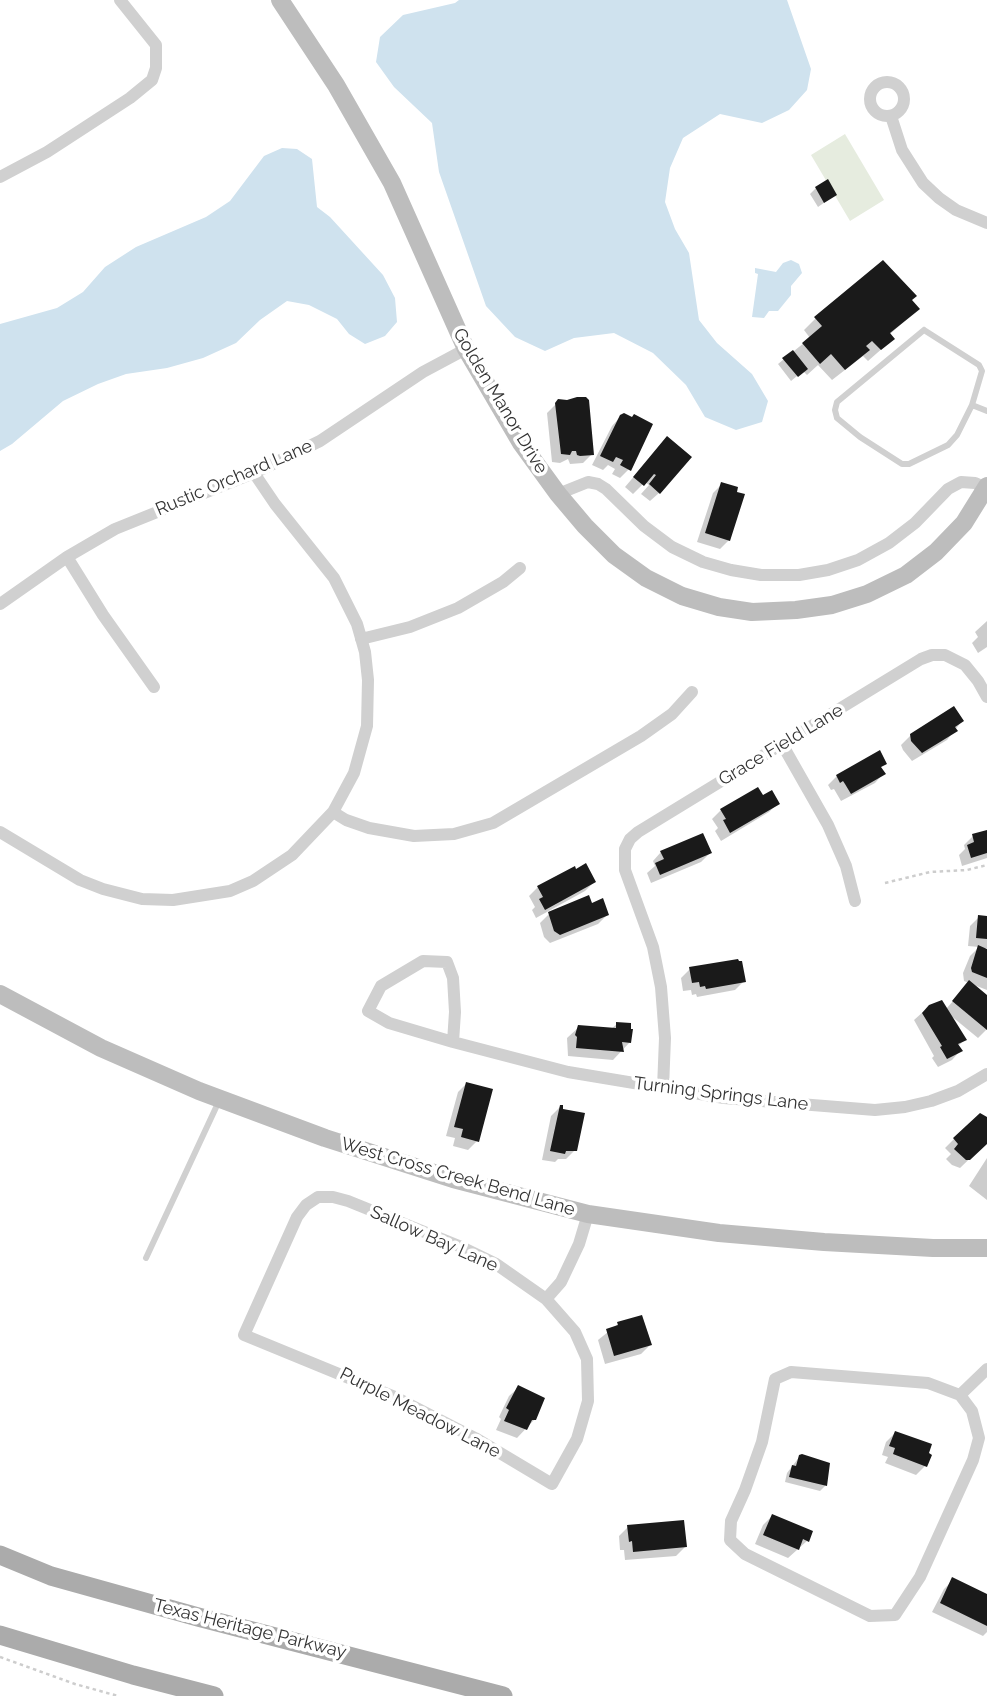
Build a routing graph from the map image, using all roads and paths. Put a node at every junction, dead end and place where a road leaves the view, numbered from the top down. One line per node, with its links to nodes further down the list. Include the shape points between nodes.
1 (120, 0): 4 (street, via 156,45 152,80 47,152)
2 (280, 0): 6 (street, Golden Manor Drive, via 336,85 391,183)
3 (891, 116): 5 (street, via 902,150 923,183 956,210)
4 (0, 177)
5 (987, 223)
6 (466, 349): 9 (street, Rustic Orchard Lane, via 320,441); 11 (street, Golden Manor Drive, via 521,443)
7 (972, 405): 7 (lane, via 982,371 979,365 923,330 837,402 835,410 837,418 860,437 909,464 948,445); 8 (lane)
8 (987, 411)
9 (254, 473): 12 (street, Rustic Orchard Lane, via 115,529); 15 (street, via 334,578)
10 (986, 492): 11 (street, via 975,483 961,482 915,523 858,560 799,575 761,575 703,562 672,547 598,484 588,482); 11 (street, Golden Manor Drive, via 964,523 906,575 832,605 752,611 682,596 646,578 614,555)
11 (558, 495)
12 (67, 556): 14 (street, Rustic Orchard Lane); 16 (street)
13 (520, 568): 15 (street, via 458,608)
14 (0, 604)
15 (361, 639): 20 (street, via 368,680 367,726 354,773)
16 (154, 687)
17 (692, 692): 20 (street, via 649,730 493,823 454,834 414,836 369,828)
18 (987, 697): 19 (street, Grace Field Lane, via 965,665 945,655 932,655)
19 (782, 744): 24 (street, via 828,825); 28 (street, Grace Field Lane, via 638,832 625,849 625,870 653,947 661,987)
20 (333, 812): 21 (street, via 292,855 253,881 230,891 173,900 142,899 103,889)
21 (0, 832)
22 (987, 865): 23 (path)
23 (885, 883)
24 (855, 901)
25 (0, 994): 29 (street, West Cross Creek Bend Lane, via 101,1048)
26 (453, 1042): 26 (street, Turning Springs Lane, via 453,978 447,962 423,961 382,986 368,1010 389,1023); 28 (street, Turning Springs Lane, via 568,1072)
27 (987, 1074): 28 (street, Turning Springs Lane, via 931,1101 875,1110)
28 (663, 1088)
29 (220, 1099): 30 (street, West Cross Creek Bend Lane, via 453,1179); 32 (lane)
30 (588, 1214): 31 (street, West Cross Creek Bend Lane, via 811,1241); 33 (street, via 579,1244)
31 (987, 1248)
32 (146, 1258)
33 (546, 1299): 34 (street, Sallow Bay Lane, via 496,1264 459,1246 348,1201 318,1196 297,1217); 37 (street, Sallow Bay Lane, via 575,1332 587,1359 588,1401 577,1439)
34 (244, 1335): 37 (street, Purple Meadow Lane, via 395,1396)
35 (987, 1369): 36 (street)
36 (960, 1395): 36 (street, via 977,1424 976,1449 920,1577 895,1615 870,1616 745,1554 730,1540 731,1521 767,1423 775,1379 791,1372 928,1384)
37 (552, 1484)
38 (0, 1555): 41 (main road, Texas Heritage Parkway, via 51,1576)
39 (0, 1635): 43 (main road)
40 (0, 1657): 42 (path)
41 (498, 1695)
42 (118, 1696)
43 (214, 1696)

